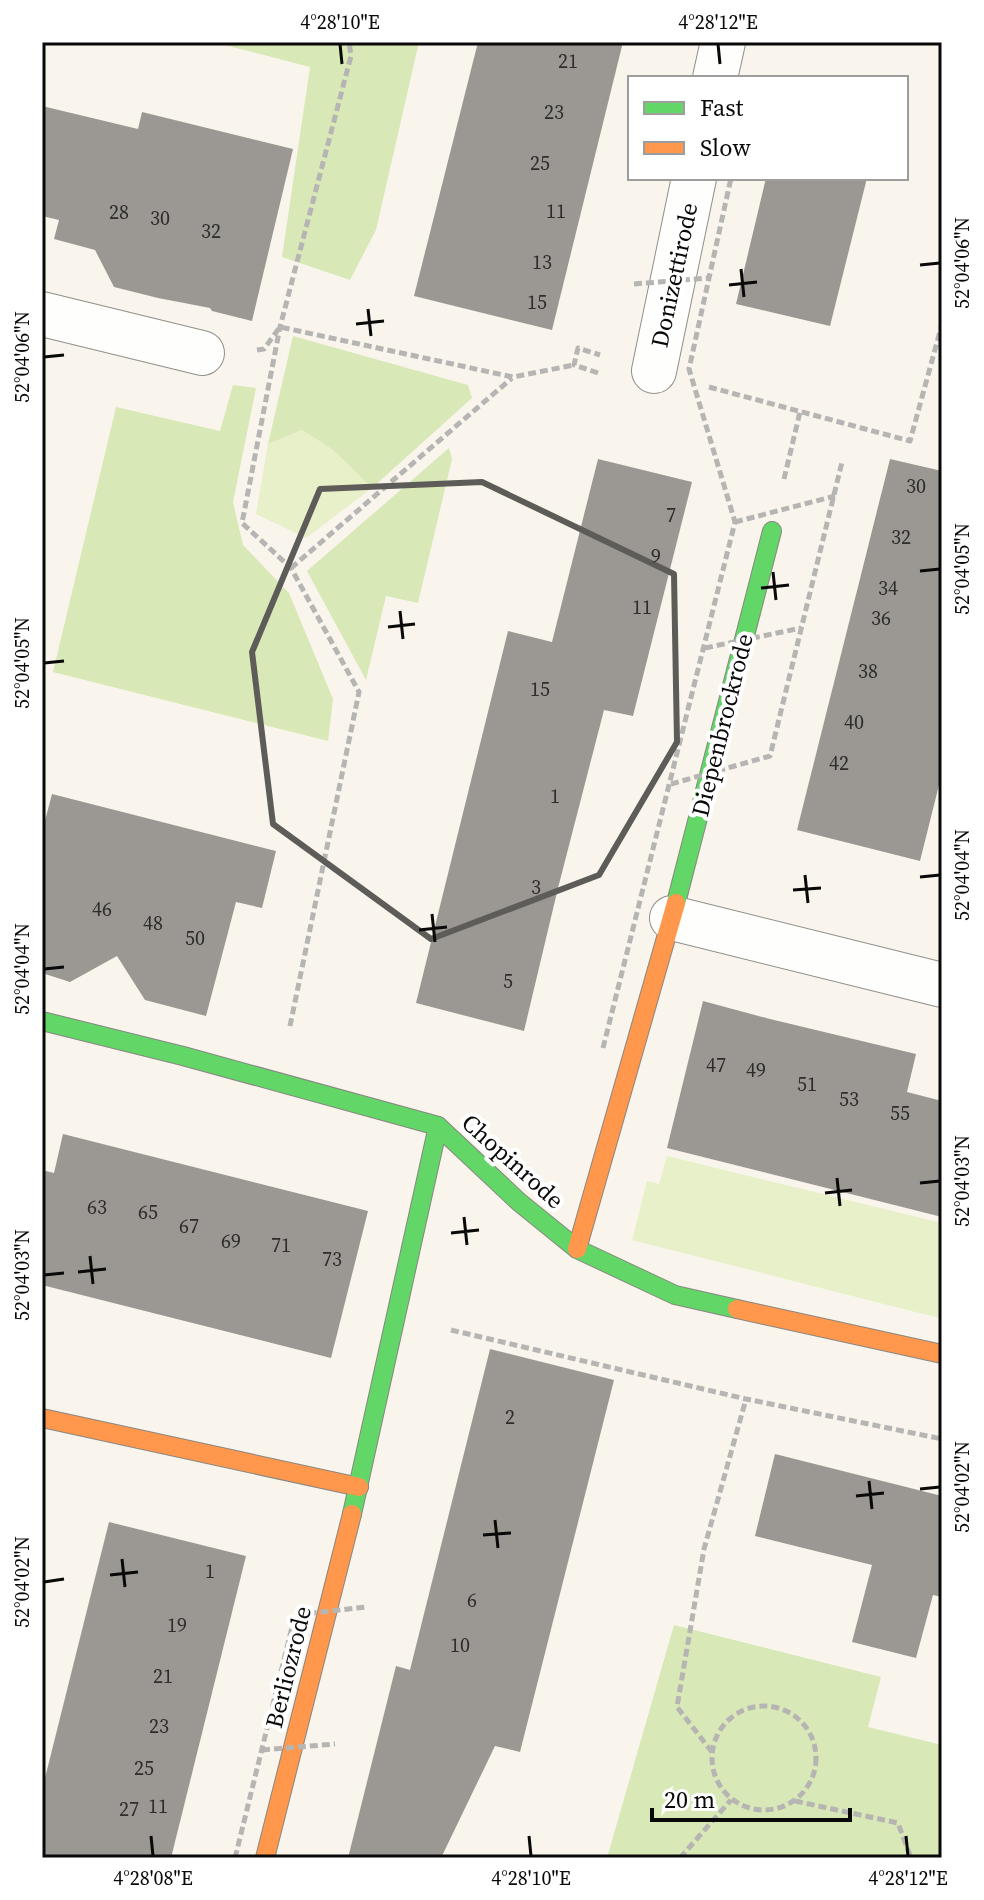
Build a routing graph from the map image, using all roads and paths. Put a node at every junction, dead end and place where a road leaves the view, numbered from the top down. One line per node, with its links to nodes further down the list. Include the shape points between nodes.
1 (349, 42): 10 (path, via 351,56)
2 (723, 42): 3 (street)
3 (715, 76)
4 (694, 180): 14 (street, Donizettirode)
5 (731, 180): 6 (path, bridge)
6 (708, 278): 7 (path, bridge); 21 (path, bridge, via 689,369)
7 (634, 284)
8 (42, 314): 12 (street)
9 (942, 324): 16 (path, via 910,441)
10 (280, 327): 12 (path, via 264,349); 15 (path); 23 (path, via 242,523)
11 (578, 348): 14 (path)
12 (202, 353)
13 (574, 365): 15 (path)
14 (654, 371): 16 (path)
15 (513, 377): 23 (path)
16 (800, 412): 18 (path)
17 (842, 462): 19 (path, bridge)
18 (783, 486)
19 (835, 496): 21 (path, bridge); 24 (path, bridge)
20 (779, 501): 22 (path)
21 (735, 522): 25 (path, bridge)
22 (772, 531): 27 (street, Diepenbrockrode)
23 (291, 568): 31 (path, via 359,692)
24 (802, 628): 25 (path, bridge); 26 (path, bridge, via 770,756)
25 (705, 648): 26 (path, bridge)
26 (670, 784): 30 (path, bridge)
27 (672, 918): 28 (street); 33 (street, Diepenbrockrode)
28 (942, 985)
29 (42, 1021): 31 (street, Chopinrode)
30 (603, 1048)
31 (279, 1082): 32 (street, Chopinrode)
32 (438, 1126): 33 (street, Chopinrode); 39 (street, Berliozrode)
33 (577, 1249): 35 (street, Chopinrode, via 675,1295)
34 (446, 1329): 36 (path)
35 (942, 1354)
36 (746, 1399): 38 (path); 43 (path, via 704,1549 677,1707)
37 (42, 1418): 39 (street)
38 (942, 1439)
39 (359, 1487): 47 (street, Berliozrode)
40 (366, 1607): 42 (path, bridge, via 295,1615)
41 (335, 1744): 42 (path, bridge)
42 (262, 1750): 46 (path, bridge)
43 (712, 1752): 44 (path, via 712,1770); 45 (path, via 719,1731 741,1711 778,1707 795,1716 815,1748 814,1772)
44 (731, 1800): 45 (path, via 768,1810); 48 (path)
45 (794, 1801): 49 (path, via 898,1823)
46 (235, 1858)
47 (265, 1858)
48 (680, 1858)
49 (911, 1858)

